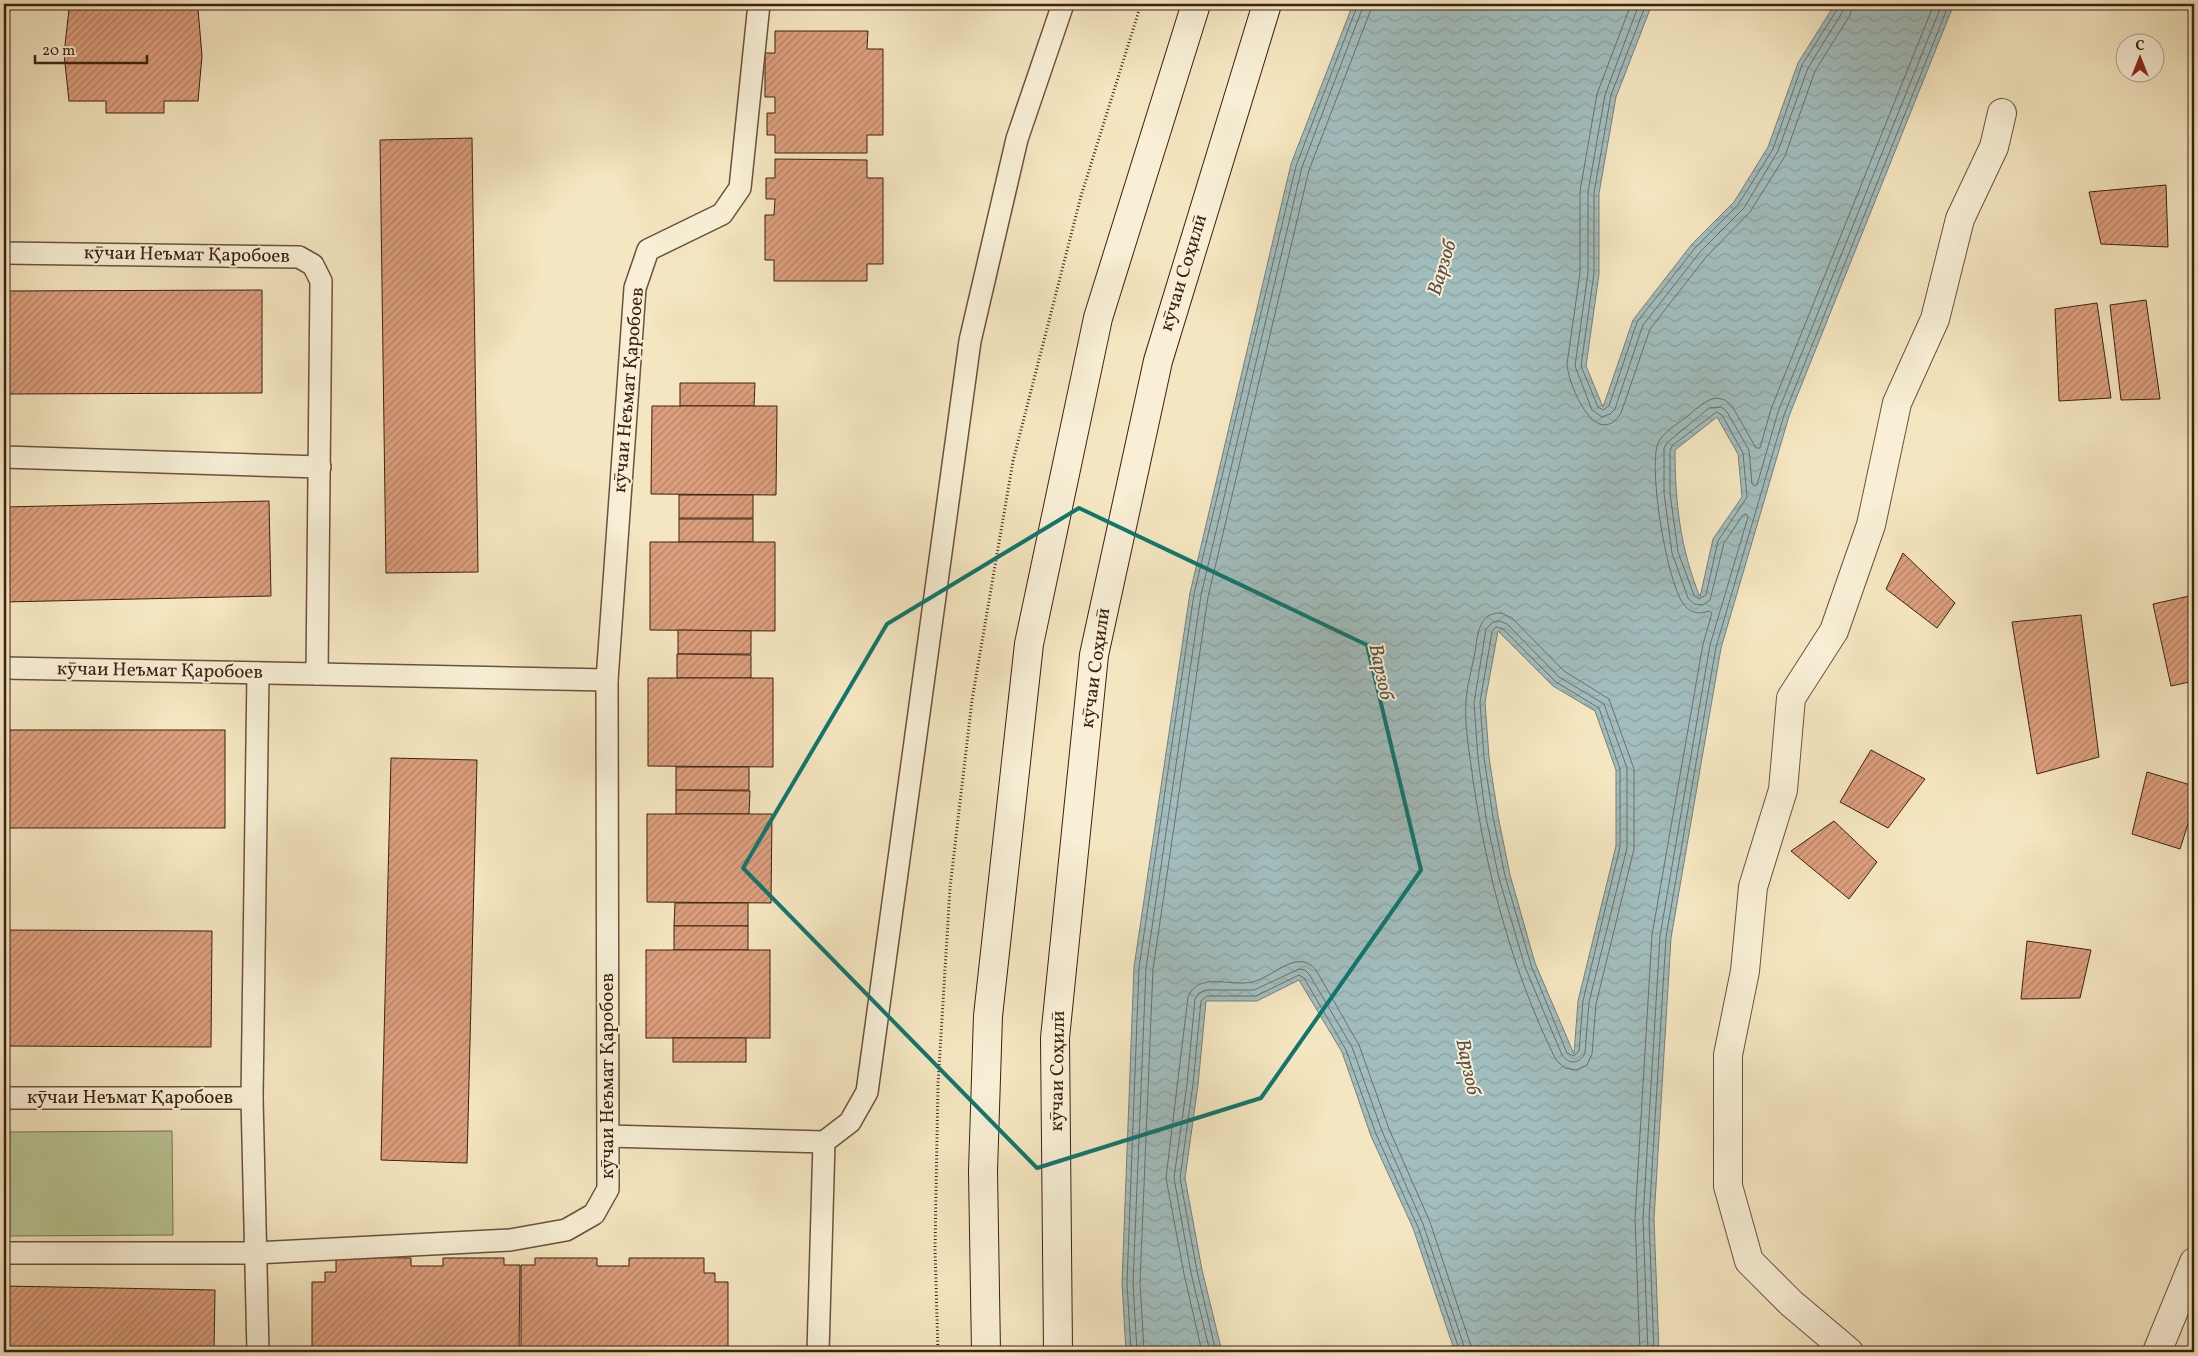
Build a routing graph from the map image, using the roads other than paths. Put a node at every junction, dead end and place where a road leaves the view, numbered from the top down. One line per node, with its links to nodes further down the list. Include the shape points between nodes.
1 (759, 4): 12 (lane, кӯчаи Неъмат Қаробоев, via 740,188 722,214 648,250 635,288)
2 (1063, 4): 16 (lane, via 1017,139 970,341 867,1092 850,1122)
3 (1196, 4): 22 (main road, via 1098,318 1029,644 988,1016 984,1171)
4 (1267, 4): 23 (main road, кӯчаи Соҳилӣ, via 1158,361 1094,655 1055,1038)
5 (2002, 113): 24 (main road, via 1994,147 1960,218 1935,319 1897,403 1871,526 1834,631 1791,698 1783,790 1753,887 1745,971 1728,1055 1728,1186 1749,1261 1791,1304)
6 (4, 253): 8 (lane, кӯчаи Неъмат Қаробоев, via 299,257 314,265 321,281)
7 (4, 457): 8 (lane)
8 (320, 467): 11 (lane, кӯчаи Неъмат Қаробоев)
9 (4, 668): 10 (lane, кӯчаи Неъмат Қаробоев)
10 (258, 673): 11 (lane, кӯчаи Неъмат Қаробоев); 14 (lane)
11 (317, 674): 12 (lane, кӯчаи Неъмат Қаробоев)
12 (607, 680): 15 (lane, кӯчаи Неъмат Қаробоев)
13 (4, 1098): 14 (lane, кӯчаи Неъмат Қаробоев)
14 (252, 1098): 18 (lane, кӯчаи Неъмат Қаробоев)
15 (608, 1136): 16 (lane); 18 (lane, кӯчаи Неъмат Қаробоев, via 608,1189 594,1214 566,1230 510,1240)
16 (824, 1142): 21 (lane)
17 (4, 1253): 18 (lane, кӯчаи Неъмат Қаробоев)
18 (255, 1253): 20 (lane, кӯчаи Неъмат Қаробоев)
19 (2194, 1262): 25 (main road)
20 (258, 1352)
21 (818, 1352)
22 (986, 1352)
23 (1058, 1352)
24 (1849, 1352)
25 (2157, 1352)

